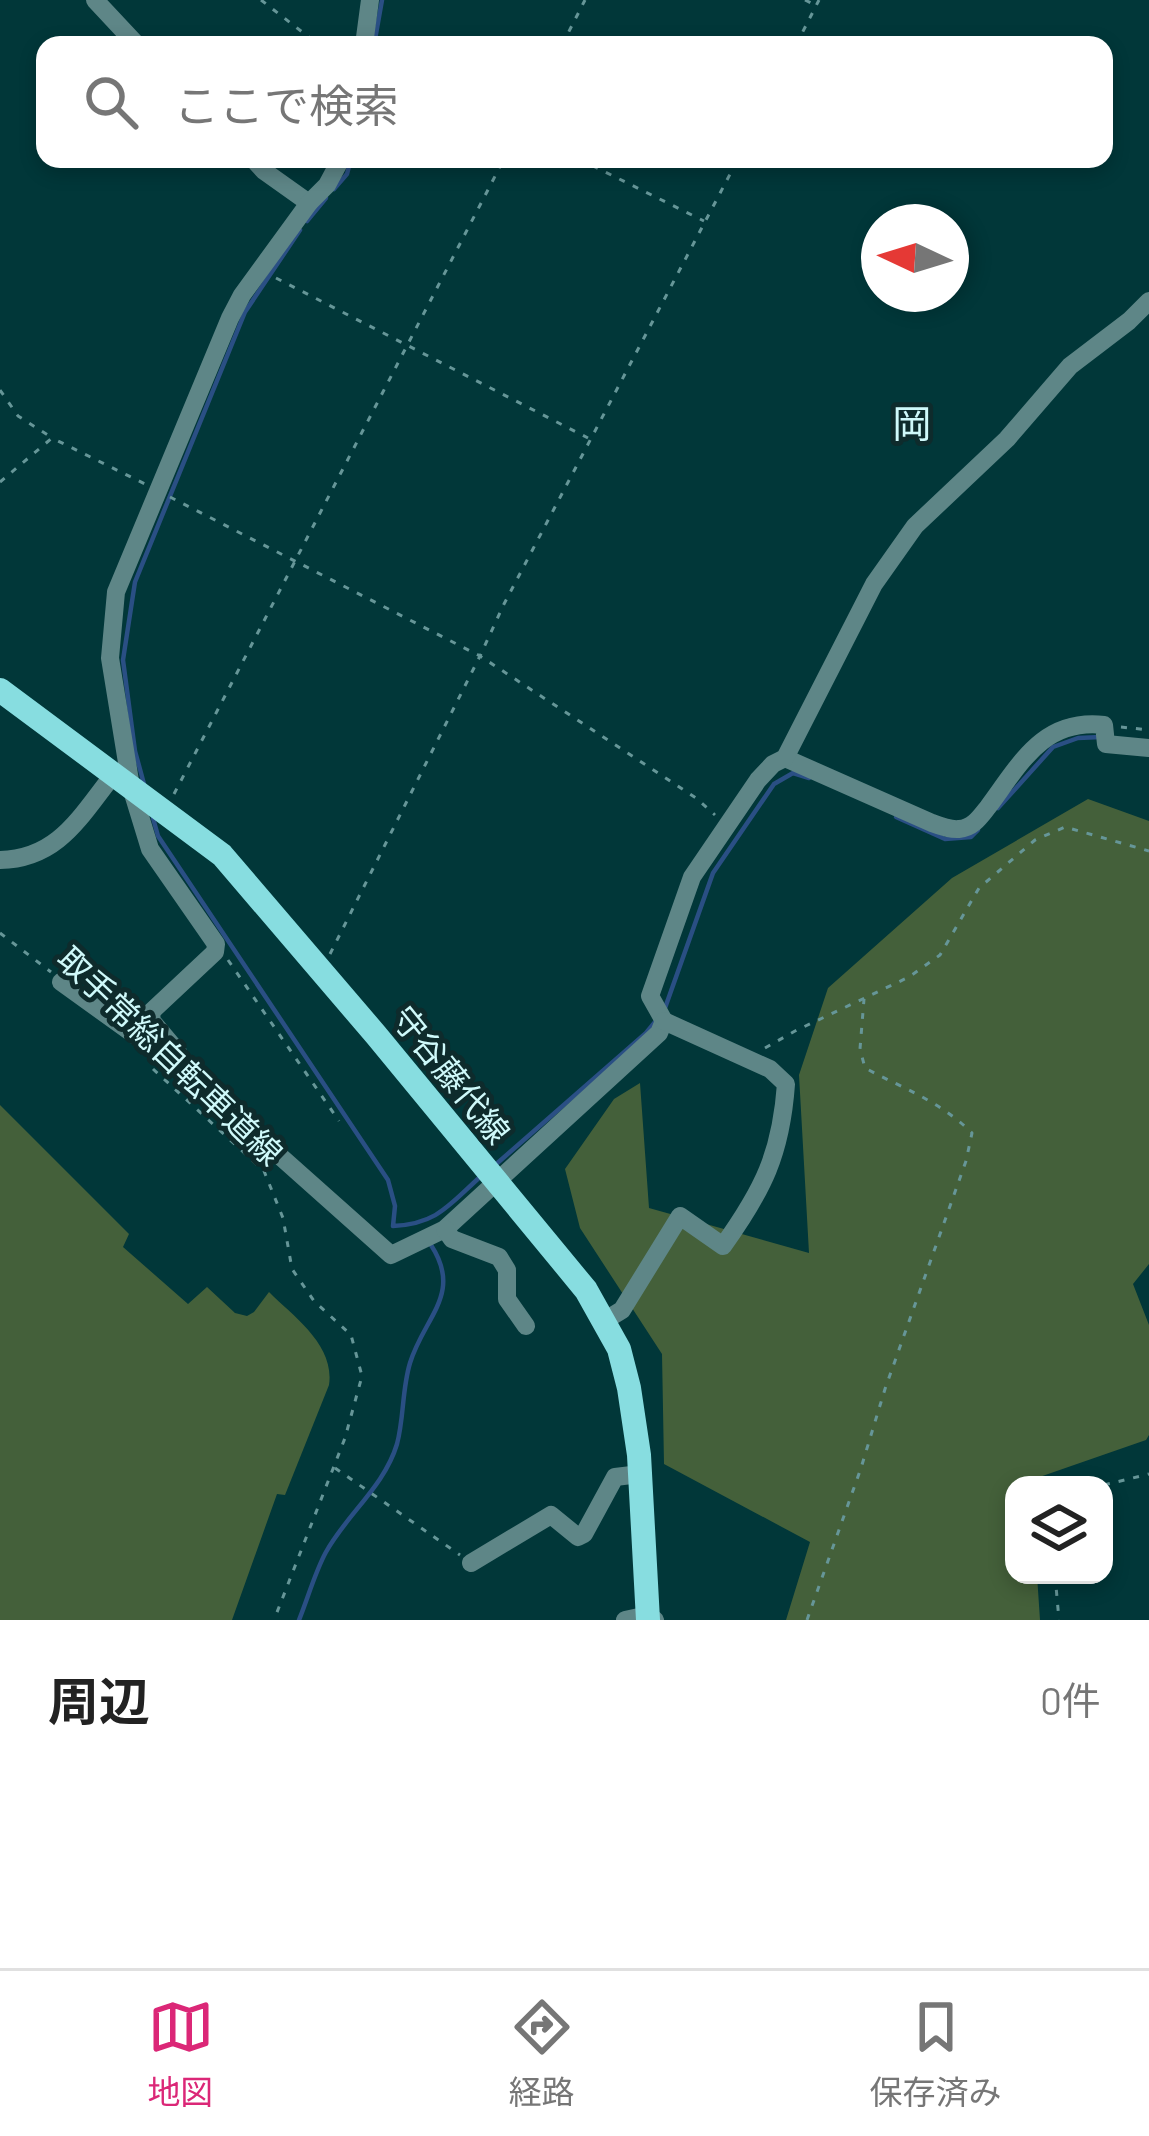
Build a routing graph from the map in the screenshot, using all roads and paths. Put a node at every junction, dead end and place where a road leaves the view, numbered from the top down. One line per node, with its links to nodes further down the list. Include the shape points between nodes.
1 (95, 0): 7 (street)
2 (261, 0): 8 (path)
3 (370, 0): 9 (street)
4 (585, 0): 10 (path)
5 (805, 0): 6 (path)
6 (818, 3): 11 (path)
7 (129, 36)
8 (308, 36)
9 (365, 36)
10 (567, 36)
11 (801, 36)
12 (262, 168): 17 (street)
13 (336, 168): 17 (street)
14 (499, 168): 21 (path)
15 (597, 168): 18 (path)
16 (733, 168): 18 (path)
17 (308, 203): 26 (street, via 230,318)
18 (705, 222): 24 (path)
19 (274, 278): 21 (path)
20 (1149, 301): 33 (street, via 1070,366 915,526 874,584)
21 (406, 345): 24 (path); 27 (path)
22 (0, 390): 23 (path, via 18,416)
23 (52, 438): 25 (path); 26 (path)
24 (590, 439): 28 (path)
25 (0, 482)
26 (160, 492): 27 (path); 34 (street, via 116,592 110,658)
27 (293, 561): 28 (path); 35 (path)
28 (480, 656): 36 (path); 41 (path)
29 (0, 690): 34 (main road, 守谷藤代線)
30 (1104, 725): 31 (path); 32 (street, via 1106,744); 33 (street, via 1083,723 1034,746 974,824 956,830)
31 (1149, 730)
32 (1149, 748)
33 (785, 758): 36 (street, via 758,780)
34 (126, 783): 35 (main road, 守谷藤代線); 38 (street, via 60,841); 40 (street, via 150,849)
35 (163, 810): 41 (main road, 守谷藤代線, via 221,855)
36 (727, 825): 44 (street, via 692,877 650,996)
37 (1149, 851): 43 (path, via 1065,826 1035,840 979,888 940,955)
38 (0, 860)
39 (0, 933): 42 (path, 取手常総自転車道線)
40 (216, 944): 47 (street, via 152,1011); 48 (path)
41 (322, 972): 49 (main road, 守谷藤代線)
42 (61, 982): 47 (street)
43 (864, 999): 45 (path); 61 (path, via 865,1068 924,1095 972,1133)
44 (661, 1016): 45 (street); 49 (street, via 658,1034)
45 (748, 1058): 51 (street, via 787,1084 774,1158 755,1201 723,1246 680,1216 622,1310)
46 (151, 1068): 53 (path, 取手常総自転車道線, via 265,1171 292,1269 351,1335 362,1376)
47 (182, 1069): 50 (street, via 391,1255)
48 (339, 1120)
49 (490, 1175): 50 (street); 51 (main road, 守谷藤代線)
50 (433, 1235): 52 (street, via 500,1257 507,1299)
51 (604, 1322): 54 (main road, 守谷藤代線, via 629,1388)
52 (526, 1326)
53 (333, 1466): 57 (path); 60 (path, 取手常総自転車道線)
54 (640, 1474): 57 (street, via 615,1477 584,1534 550,1515); 59 (main road, 守谷藤代線)
55 (1149, 1474): 56 (path)
56 (1113, 1484)
57 (472, 1563)
58 (1056, 1584): 62 (path)
59 (644, 1619)
60 (274, 1620)
61 (807, 1620)
62 (1059, 1620)

